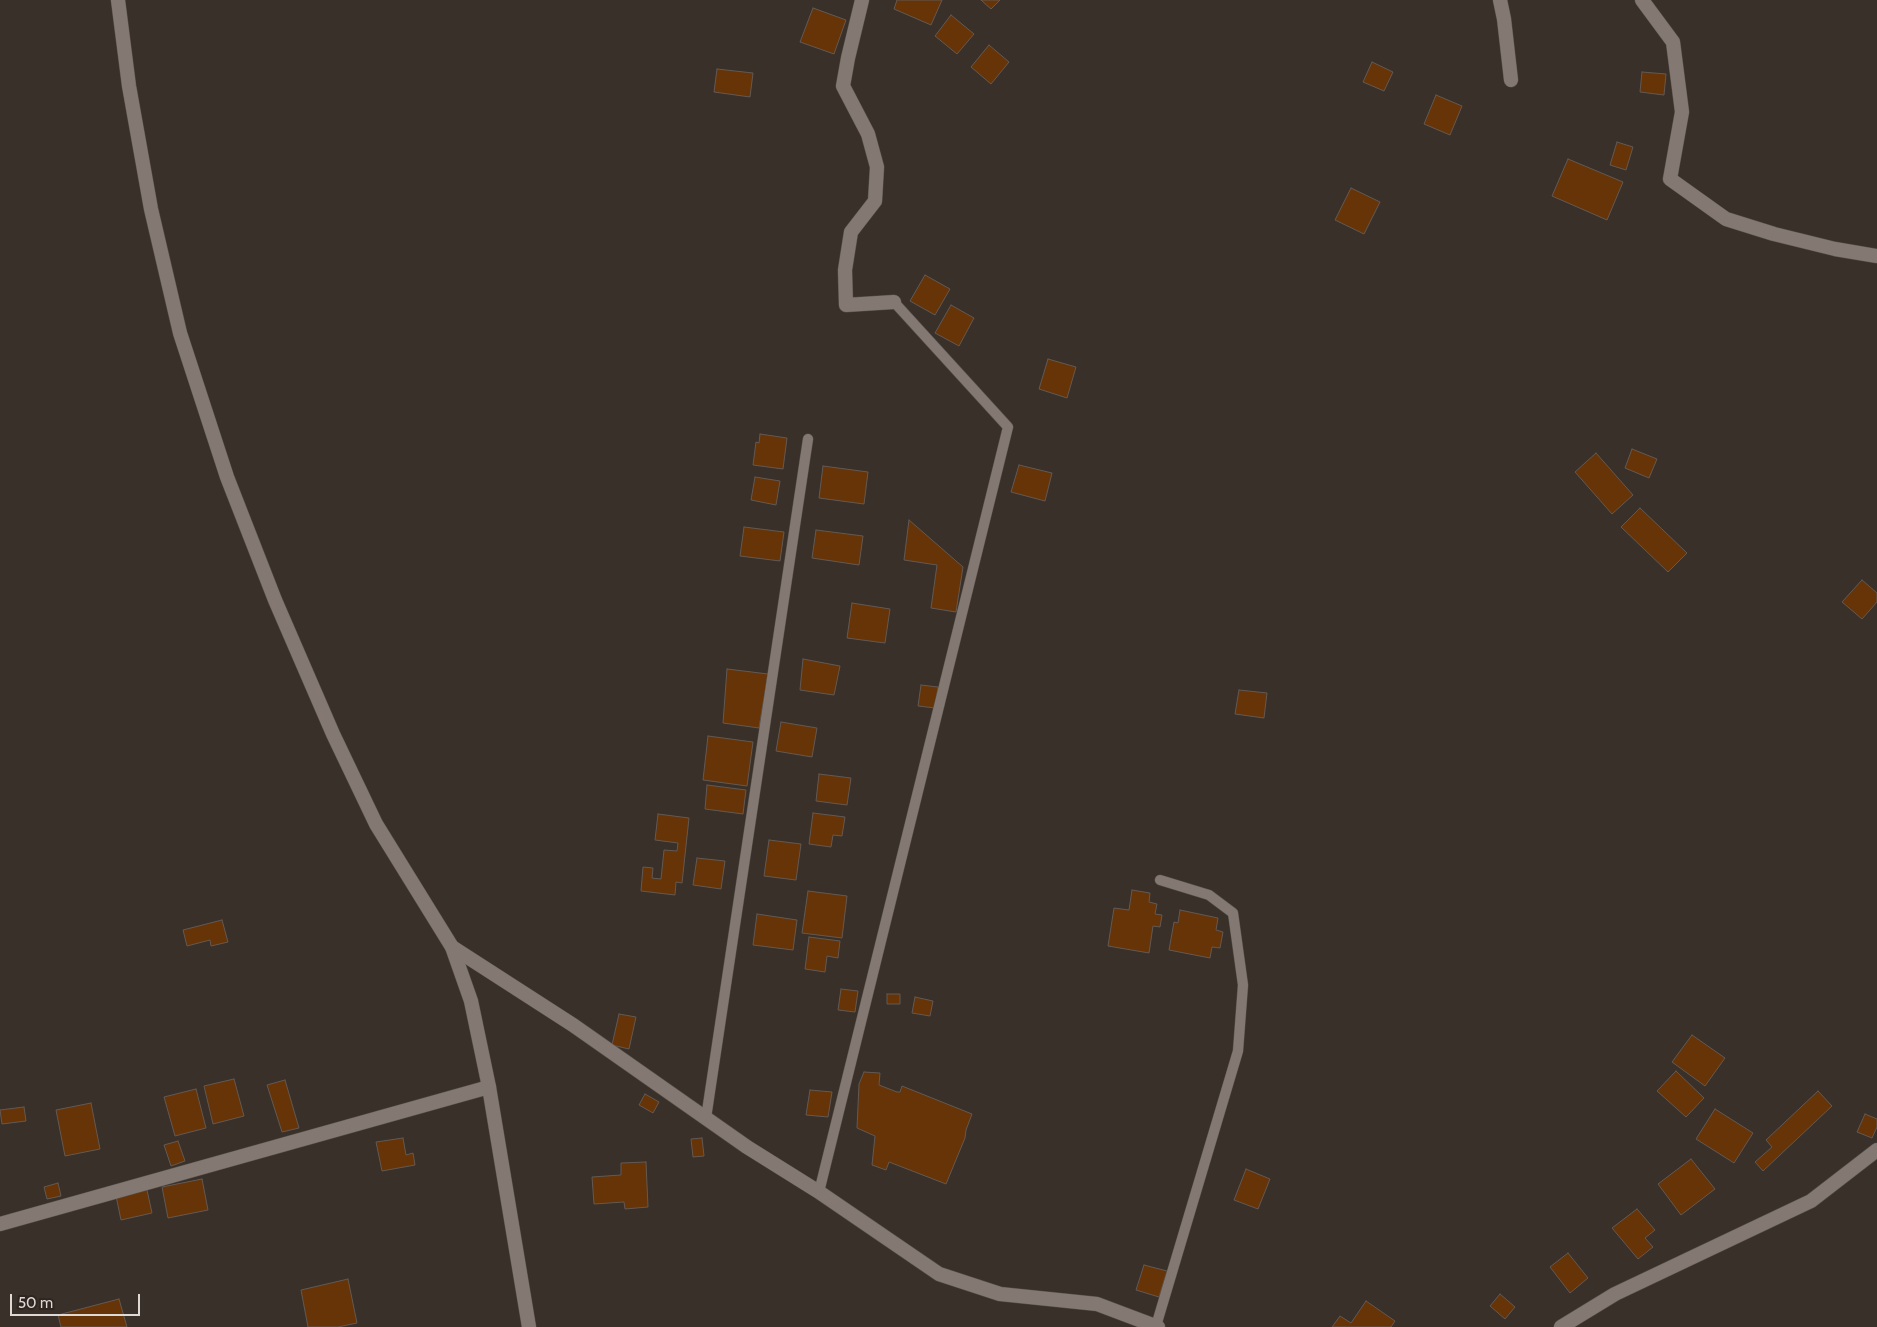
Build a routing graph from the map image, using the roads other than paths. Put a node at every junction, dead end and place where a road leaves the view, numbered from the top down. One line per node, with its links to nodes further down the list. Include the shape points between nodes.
1 (118, 0): 10 (street, via 151,209 180,333 227,477 275,600 376,824)
2 (862, 0): 7 (street, via 843,86 868,134 877,167 875,201 851,232 846,305)
3 (1500, 0): 5 (street)
4 (1642, 0): 6 (street, via 1673,42 1682,112 1670,179 1726,219 1835,249)
5 (1511, 80)
6 (1877, 256)
7 (894, 302): 14 (lane, via 1008,427)
8 (808, 439): 12 (lane)
9 (1160, 880): 17 (lane, via 1209,895 1233,913 1243,985 1238,1051)
10 (452, 947): 11 (street, via 471,1001); 12 (street)
11 (489, 1087): 15 (street); 16 (street)
12 (706, 1118): 14 (street)
13 (1877, 1150): 18 (street, via 1810,1201 1615,1294)
14 (819, 1192): 17 (street, via 939,1274 1000,1294 1097,1304)
15 (0, 1224)
16 (529, 1327)
17 (1157, 1327)
18 (1561, 1327)

